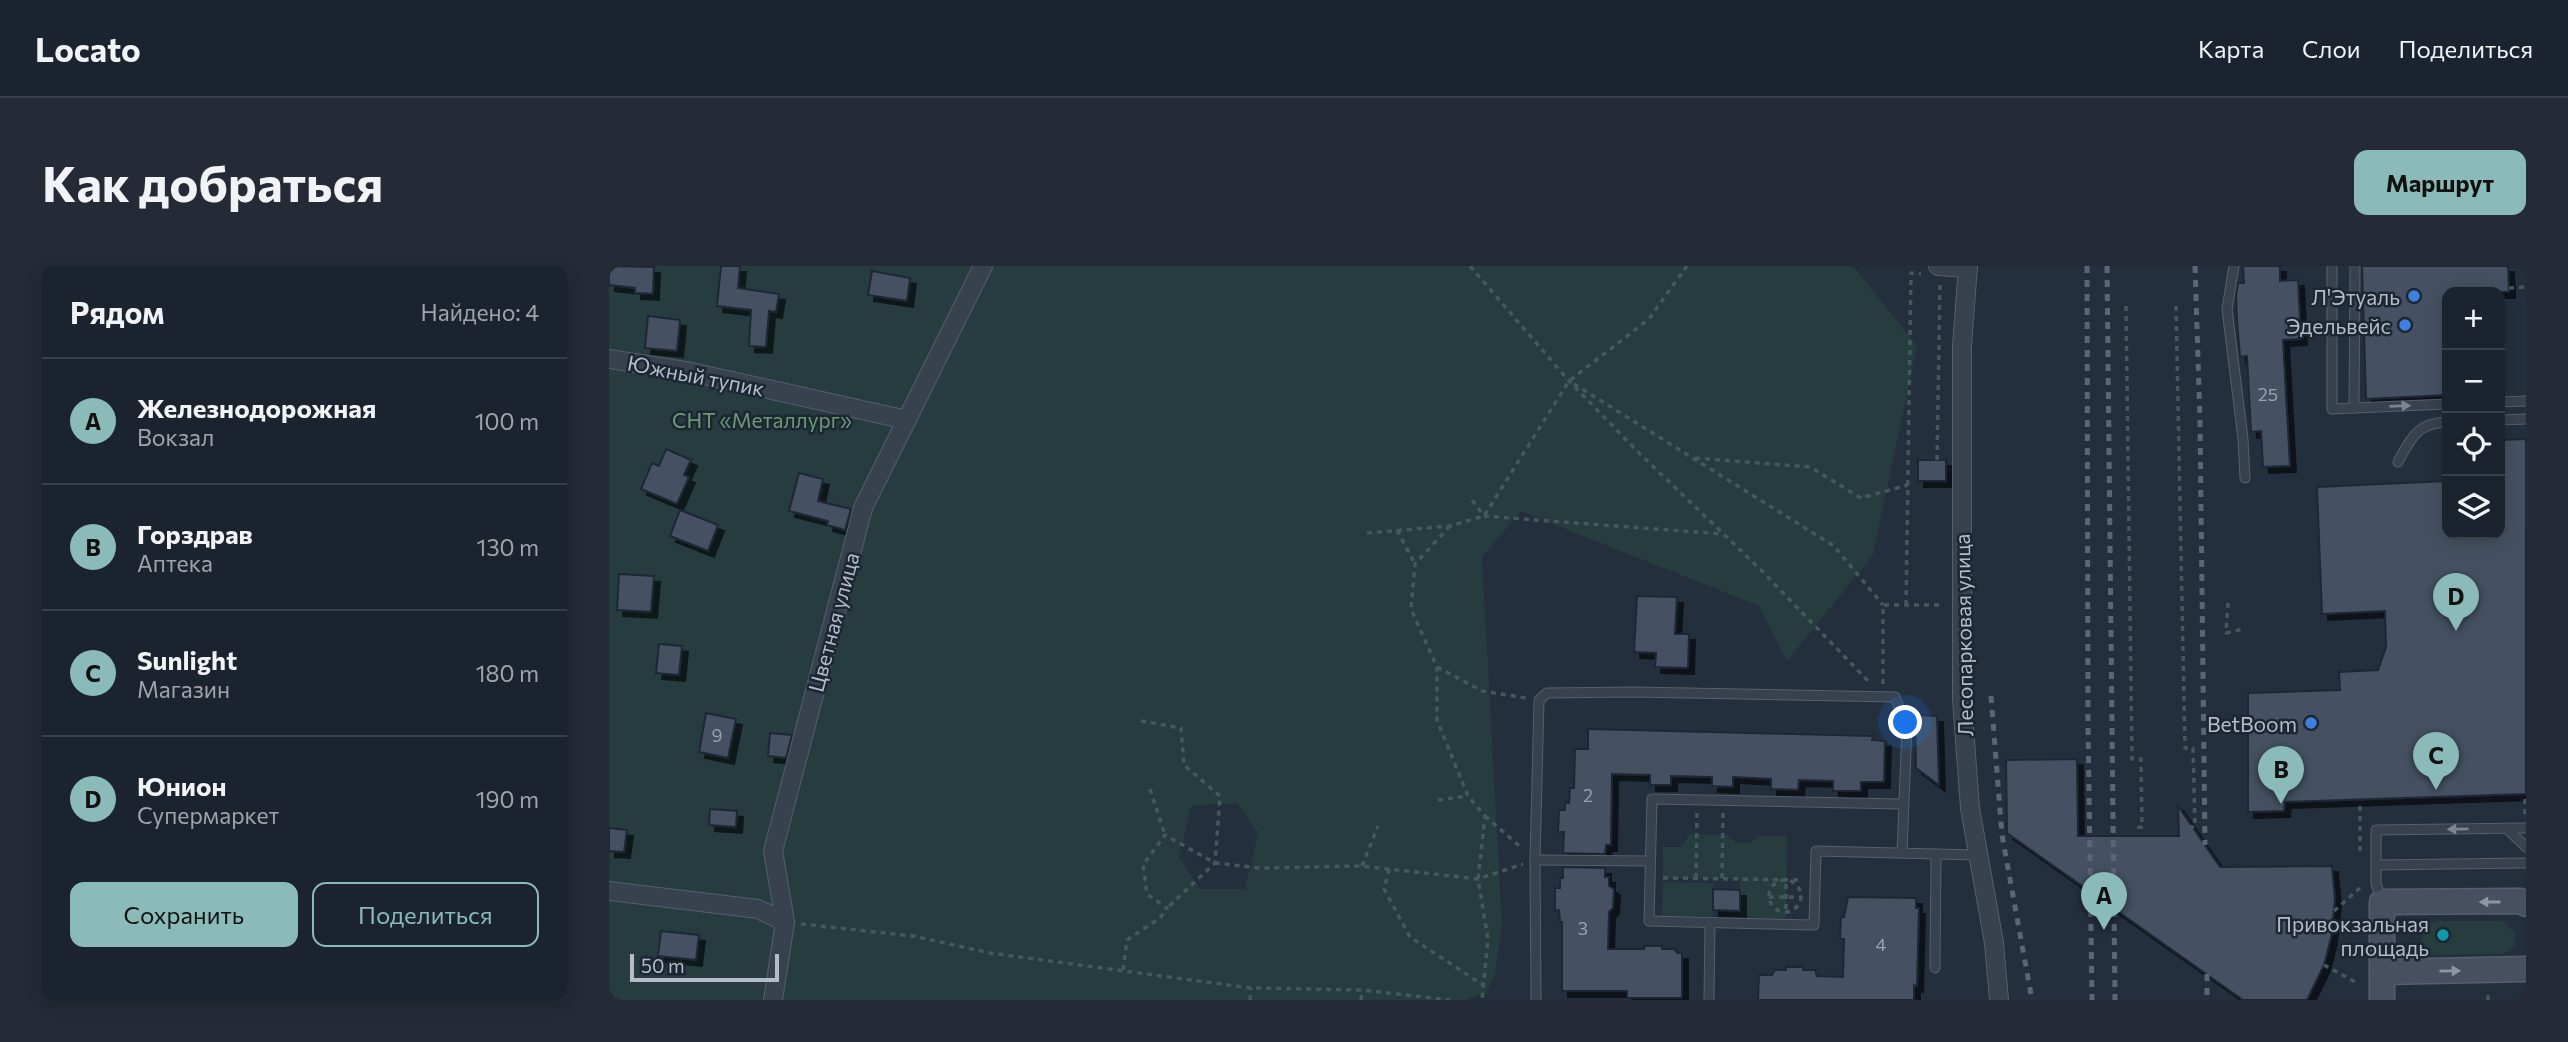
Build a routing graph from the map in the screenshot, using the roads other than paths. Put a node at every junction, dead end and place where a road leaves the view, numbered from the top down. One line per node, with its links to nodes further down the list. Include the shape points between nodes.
1 (983, 266): 13 (street, Цветная улица)
2 (2234, 266): 17 (lane, via 2227,309)
3 (2332, 266): 11 (lane, via 2332,409)
4 (2355, 266): 11 (lane)
5 (1968, 267): 6 (street); 24 (street, Лесопарковая улица, via 1962,346 1961,606 1965,759)
6 (1936, 271)
7 (609, 359): 13 (street, Южный тупик, via 691,372)
8 (2526, 401): 9 (lane)
9 (2505, 402)
10 (2442, 404): 11 (lane, one-way to 10)
11 (2354, 408)
12 (2526, 419): 14 (lane)
13 (907, 420): 32 (street, Цветная улица, via 863,508 773,851)
14 (2505, 420)
15 (2442, 422): 16 (lane, via 2414,432)
16 (2398, 462)
17 (2245, 478)
18 (1903, 804): 22 (lane); 25 (lane, via 1907,726 1895,697 1547,693 1539,700); 26 (lane, via 1652,799)
19 (2505, 828): 20 (lane); 21 (lane); 28 (lane, one-way to 28, via 2376,830)
20 (2526, 828)
21 (2526, 848)
22 (1902, 853): 23 (lane); 33 (lane, via 1816,851 1814,925)
23 (1936, 854): 24 (lane); 34 (lane)
24 (1977, 855): 40 (street, Лесопарковая улица, via 1994,943)
25 (1535, 860): 26 (lane); 38 (lane)
26 (1650, 861): 33 (lane, via 1649,921)
27 (2526, 863): 28 (lane)
28 (2376, 865): 30 (lane)
29 (609, 891): 32 (street, via 758,909)
30 (2382, 902): 31 (street, one-way to 30); 36 (street)
31 (2526, 904)
32 (785, 922): 37 (street, Цветная улица)
33 (1710, 922): 39 (lane)
34 (1935, 968)
35 (2526, 969): 36 (street, one-way to 35)
36 (2382, 972): 41 (street)
37 (773, 1000)
38 (1536, 1000)
39 (1709, 1000)
40 (1999, 1000)
41 (2382, 1000)

